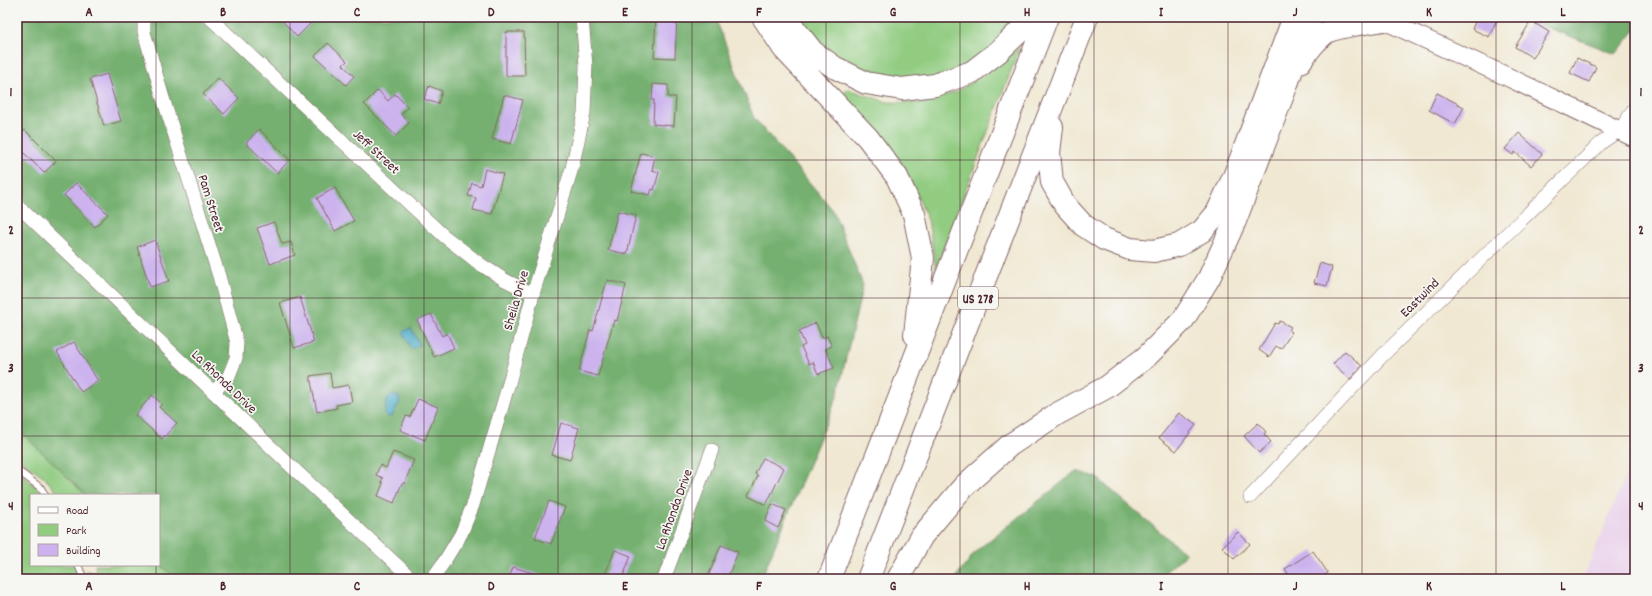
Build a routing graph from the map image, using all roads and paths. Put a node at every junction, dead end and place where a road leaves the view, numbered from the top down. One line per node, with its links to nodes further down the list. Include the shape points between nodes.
1 (144, 17): 21 (street, Pam Street, via 144,32 237,343 236,358 228,378)
2 (209, 17): 19 (street, Jeff Street, via 444,236 480,264)
3 (582, 17): 19 (street, Sheila Drive, via 586,66 584,113 572,168)
4 (763, 17): 20 (highway, via 784,49 868,138 897,177 914,214 923,258)
5 (785, 17): 6 (highway, via 813,52 834,67 866,83 902,90 935,85 972,72 998,52 1023,28)
6 (1030, 17)
7 (1047, 17): 20 (highway, US 278)
8 (1087, 17): 15 (highway, US 278)
9 (1284, 17): 13 (highway)
10 (1294, 17): 13 (highway)
11 (1310, 17): 14 (highway)
12 (1381, 19): 14 (highway, via 1325,33 1306,54); 17 (main road)
13 (1280, 54): 15 (highway, via 1235,174 1217,213 1202,231 1179,245 1154,251 1130,249 1104,239 1083,225 1065,206 1052,182 1048,153)
14 (1287, 84): 33 (highway, via 1235,221 1209,278 1183,320 1146,357 1112,383 1057,414 1010,445 970,481 922,536)
15 (1056, 96): 32 (highway, US 278)
16 (1635, 107): 17 (street)
17 (1627, 134): 25 (street, Eastwind, via 1601,142 1389,349)
18 (17, 204): 21 (street, La Rhonda Drive)
19 (533, 294): 29 (street, Sheila Drive, via 473,505 461,534)
20 (910, 372): 31 (highway, US 278)
21 (213, 392): 28 (street, La Rhonda Drive)
22 (712, 450): 30 (street, La Rhonda Drive)
23 (17, 470): 24 (lane)
24 (45, 494)
25 (1250, 497)
26 (78, 566): 27 (lane)
27 (84, 579)
28 (412, 579)
29 (432, 579)
30 (664, 579)
31 (829, 579)
32 (868, 579)
33 (898, 579)

